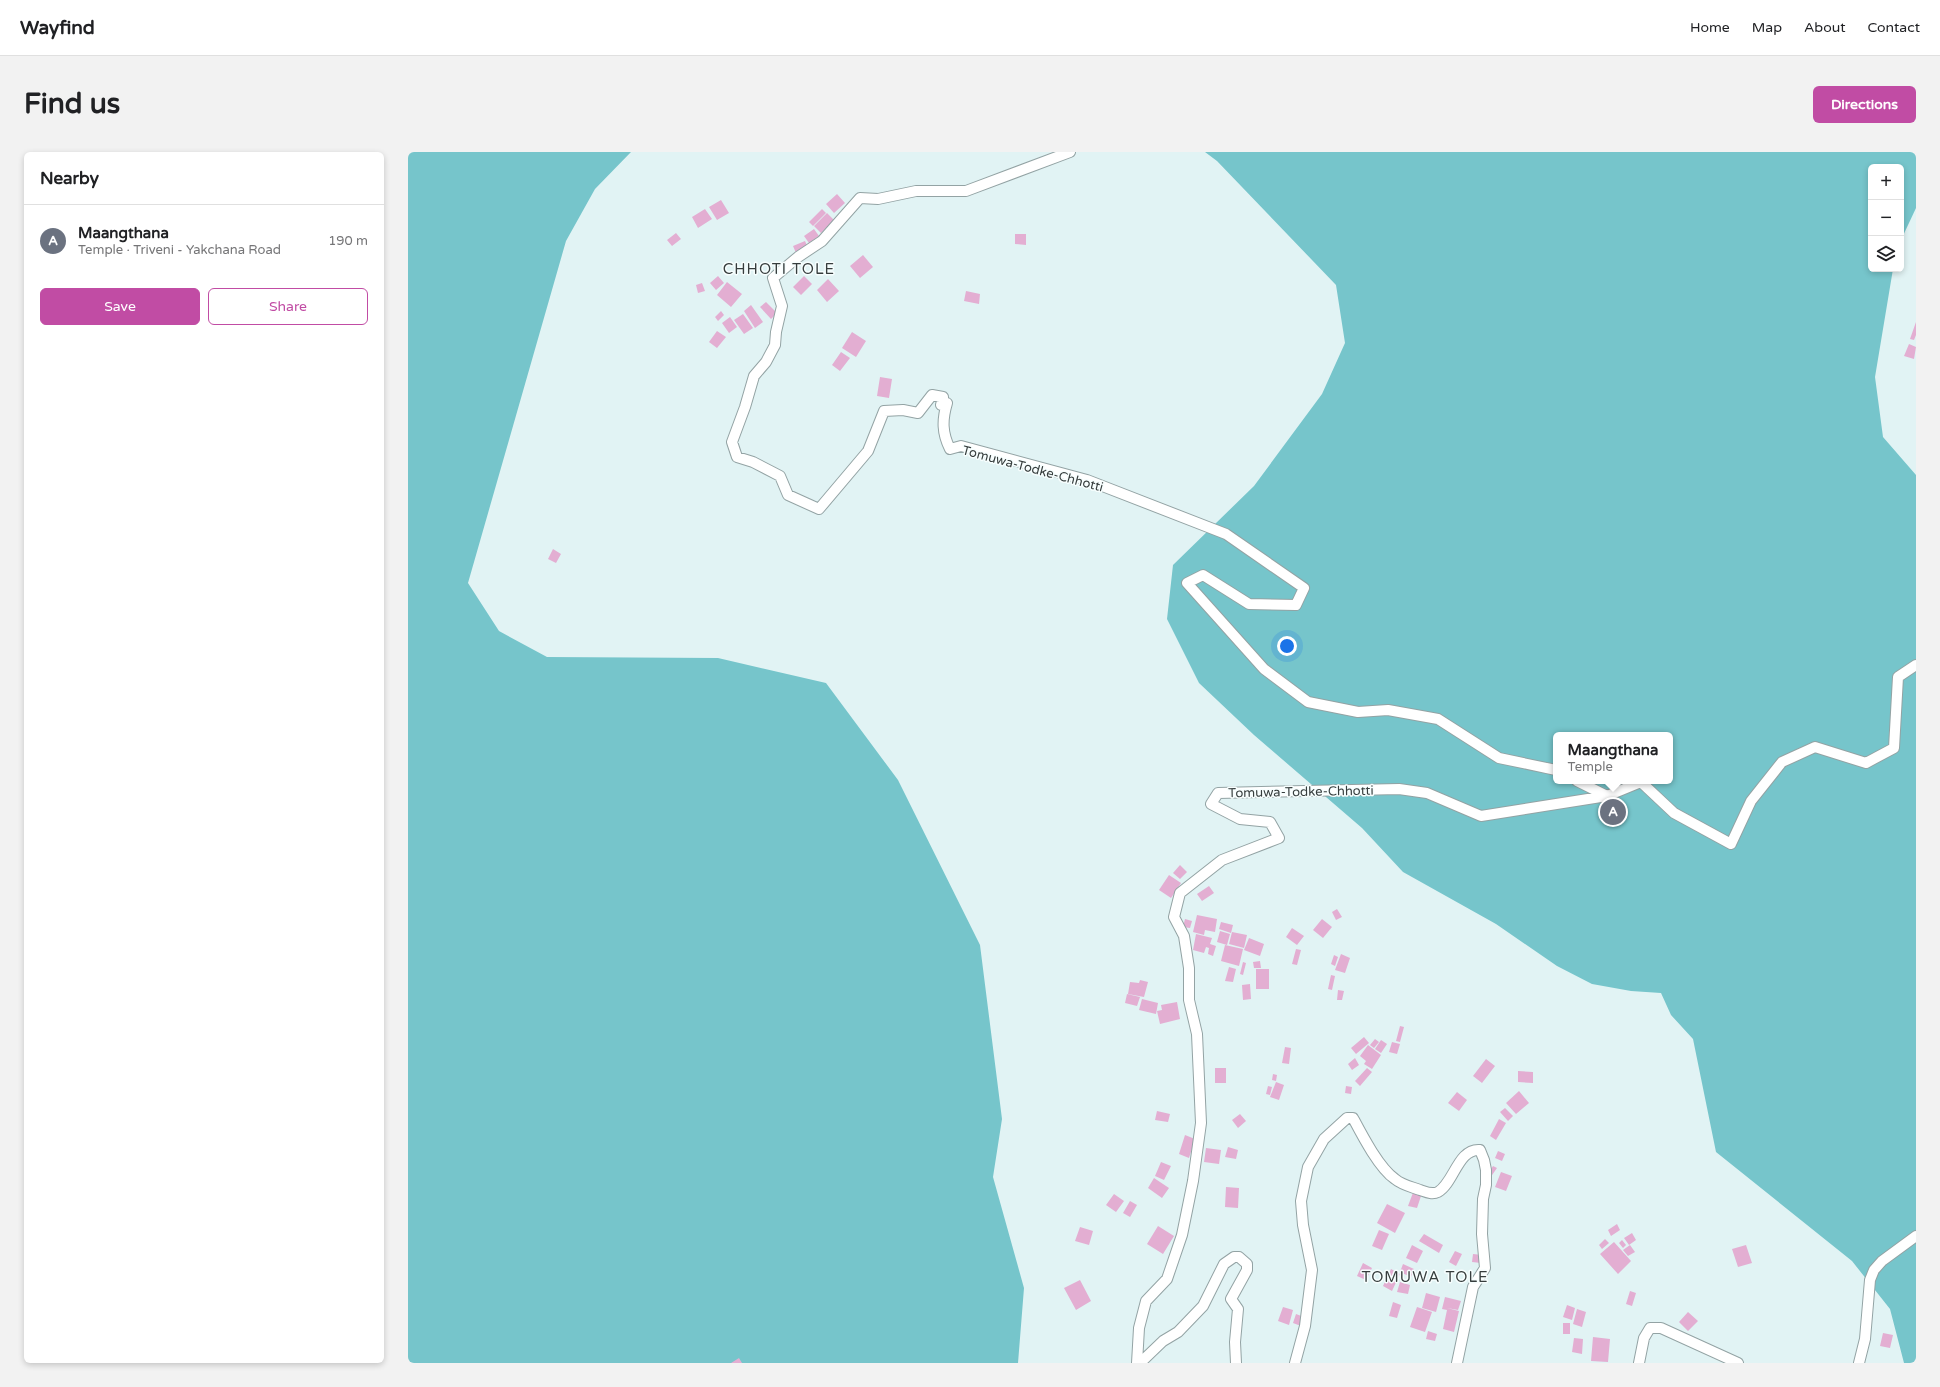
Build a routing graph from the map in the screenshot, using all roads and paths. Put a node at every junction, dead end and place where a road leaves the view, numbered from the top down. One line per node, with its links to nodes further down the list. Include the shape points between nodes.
1 (1070, 152): 3 (street, Tomuwa-Todke-Chhotti, via 966,191 916,191 878,198 860,198 822,241 773,278 782,306 775,345 766,362 754,376 732,442 737,457 754,462 780,476 788,495 819,508 868,451 884,411 903,410 918,413 932,395 943,397 942,405 947,402 943,433 950,449 960,446 1087,480 1226,534 1304,588 1296,605 1249,604 1203,575 1187,582 1264,669 1308,702 1358,712 1388,710 1438,719 1499,758)
2 (1916, 665): 6 (street, via 1898,677 1894,748 1866,763 1814,747 1782,762 1751,801 1731,844 1674,813)
3 (1553, 769)
4 (1584, 784): 7 (street)
5 (1636, 784): 7 (street)
6 (1643, 784)
7 (1608, 796): 9 (street, Tomuwa-Todke-Chhotti, via 1482,816 1427,792 1399,789 1218,793 1211,804 1240,819 1270,822 1279,838 1222,860 1180,893 1174,917 1184,936 1189,968 1189,1000 1197,1034 1201,1123 1182,1235 1167,1279 1146,1301 1139,1328)
8 (1916, 1236): 16 (street, via 1882,1261 1872,1275 1865,1339)
9 (1137, 1363)
10 (1140, 1363): 11 (street, via 1163,1341 1178,1332 1204,1306 1224,1264 1234,1257 1239,1257 1247,1264 1247,1270 1230,1298 1238,1310)
11 (1236, 1363)
12 (1295, 1363): 13 (street, via 1305,1326 1312,1270 1300,1201 1308,1167 1324,1139 1347,1118 1353,1118 1370,1149 1394,1179 1404,1185 1431,1193 1446,1186 1469,1152 1480,1150 1484,1160 1486,1185 1482,1234 1486,1268 1473,1287)
13 (1457, 1363)
14 (1639, 1363): 15 (street, via 1644,1338 1650,1328 1661,1328)
15 (1738, 1363)
16 (1859, 1363)

